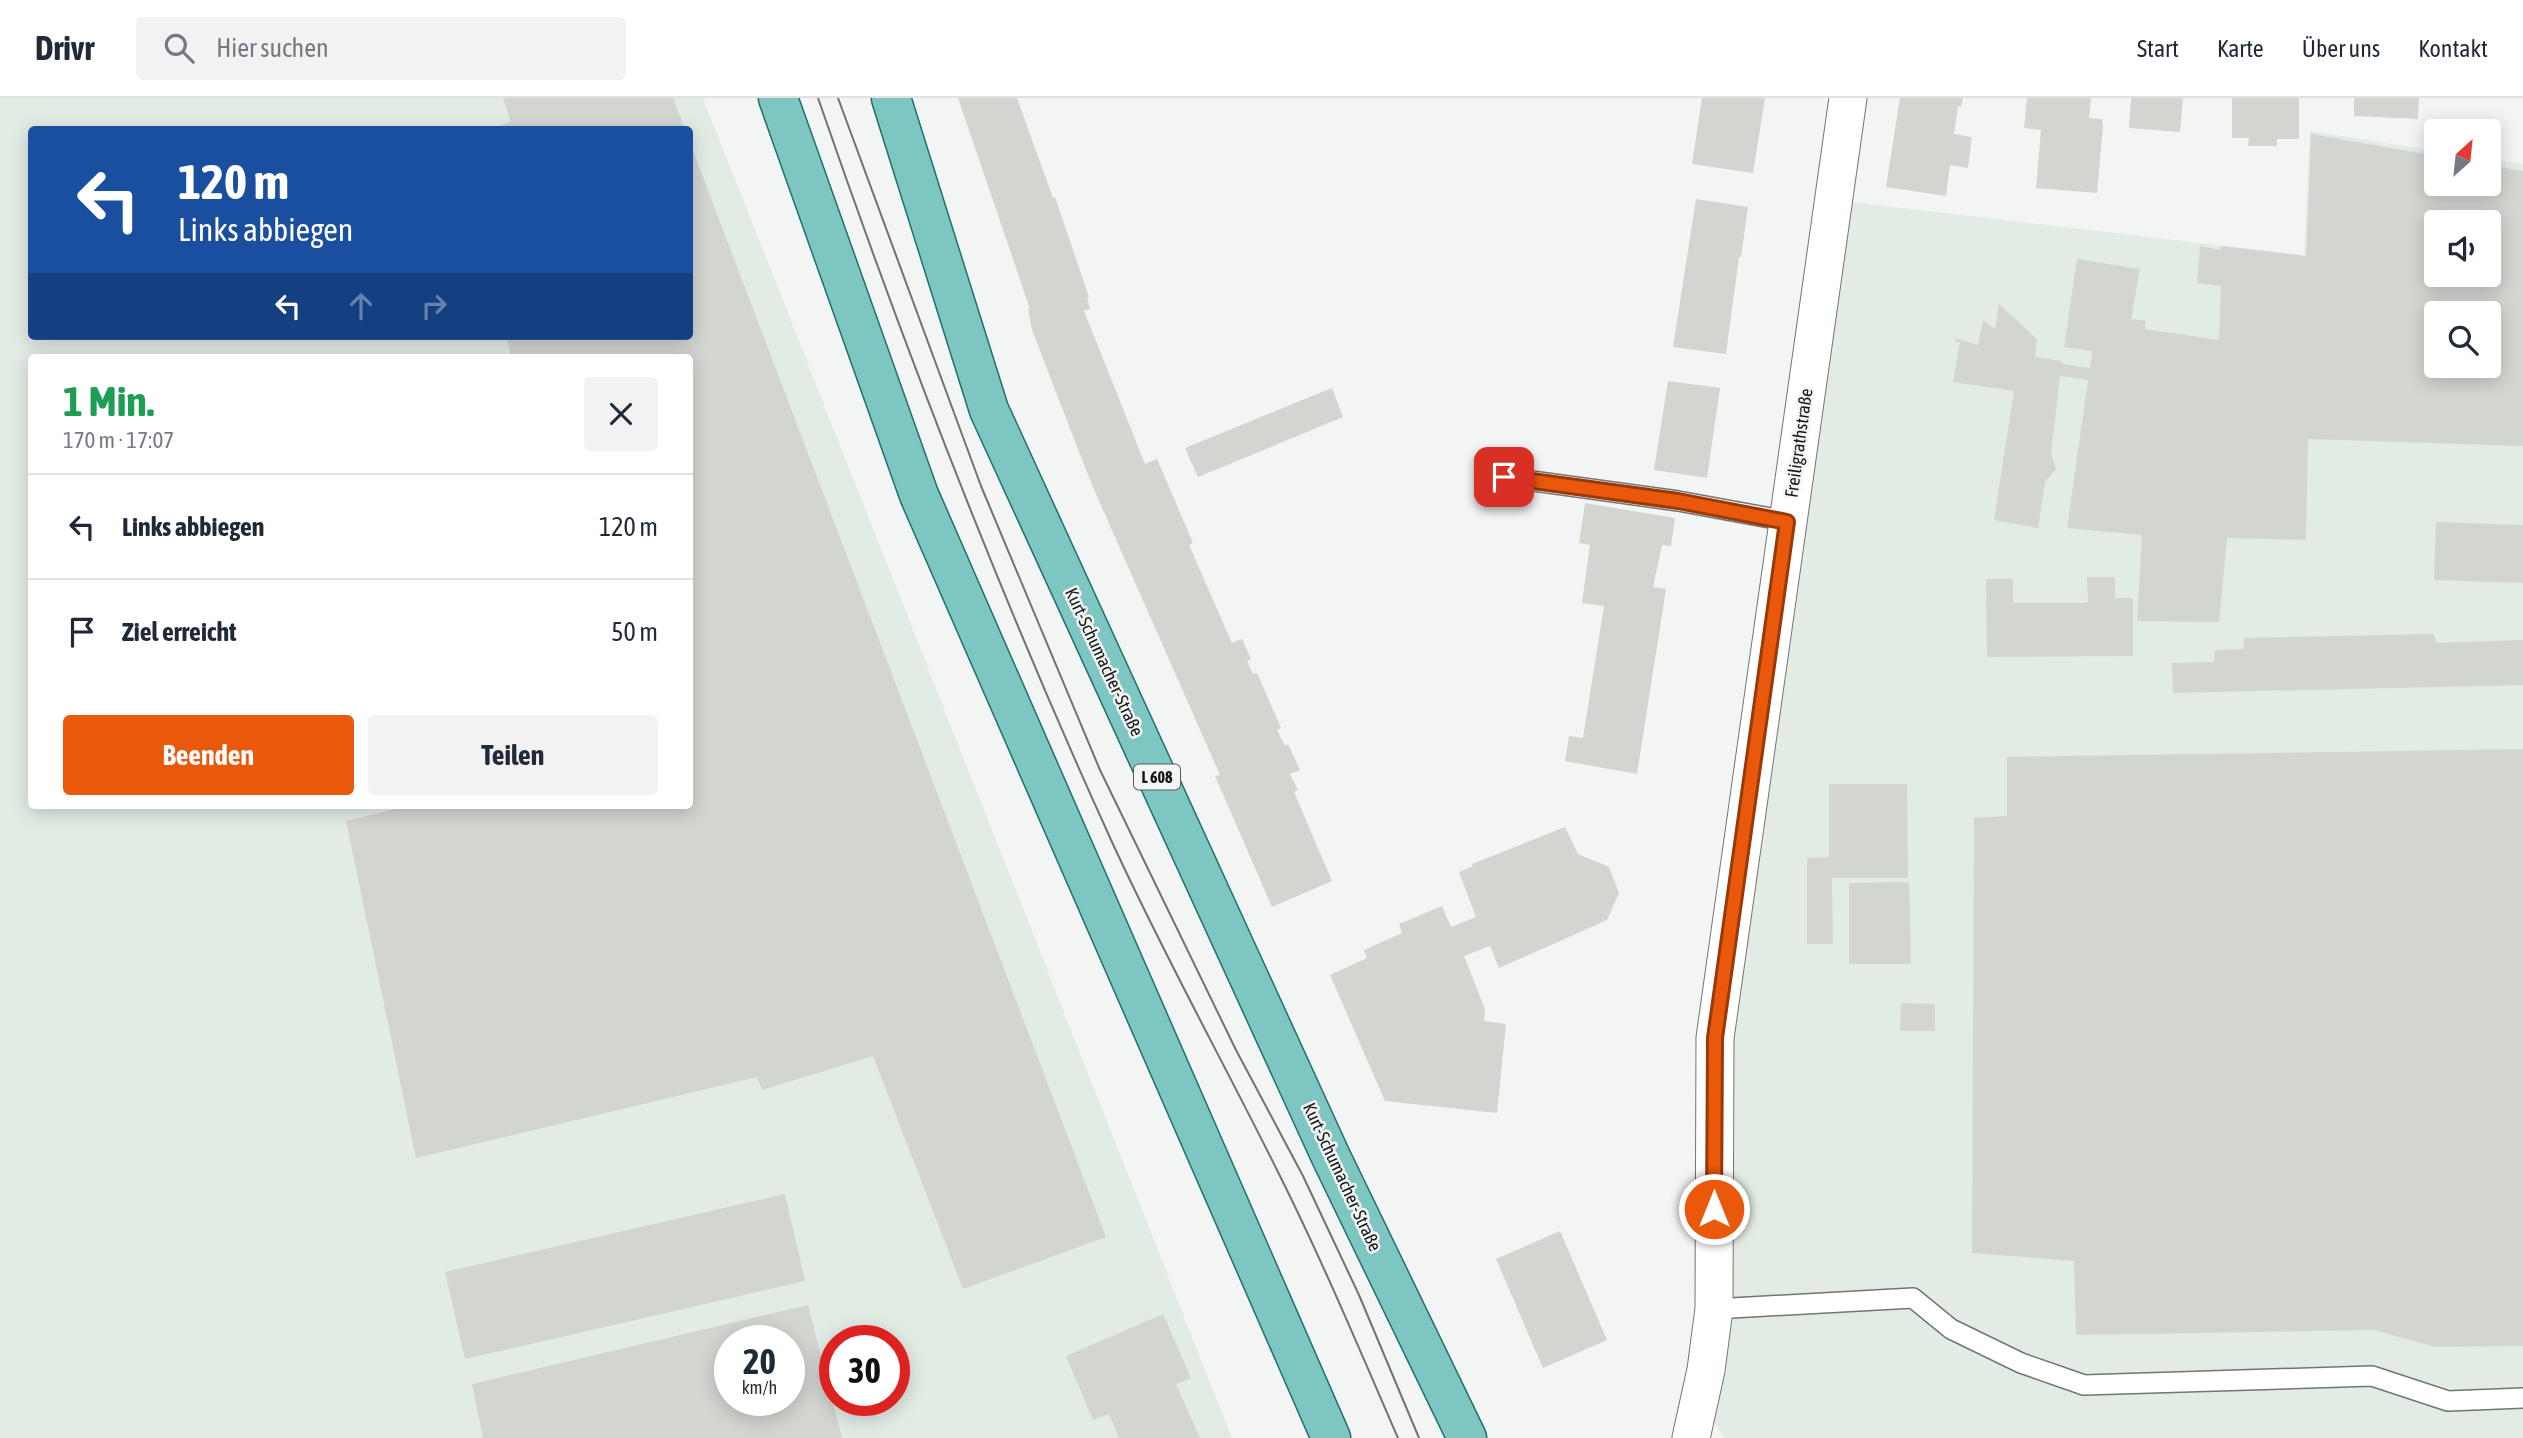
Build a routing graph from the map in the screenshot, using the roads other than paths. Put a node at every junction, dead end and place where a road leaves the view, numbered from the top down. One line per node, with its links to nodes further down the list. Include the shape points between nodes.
1 (778, 98): 9 (main road, via 919,495)
2 (891, 98): 10 (main road, Kurt-Schumacher-Straße / L 608, via 989,410 1331,1157)
3 (1848, 98): 5 (street, Freiligrathstraße)
4 (1504, 477): 5 (lane, via 1678,501)
5 (1787, 522): 6 (street, Freiligrathstraße, via 1715,1038)
6 (1714, 1309): 7 (lane, via 1913,1297 1951,1329 2021,1363 2084,1385 2372,1376 2448,1401); 8 (street, Freiligrathstraße)
7 (2523, 1398)
8 (1693, 1425): 11 (street, Freiligrathstraße)
9 (1331, 1438)
10 (1467, 1438)
11 (1669, 1438)

